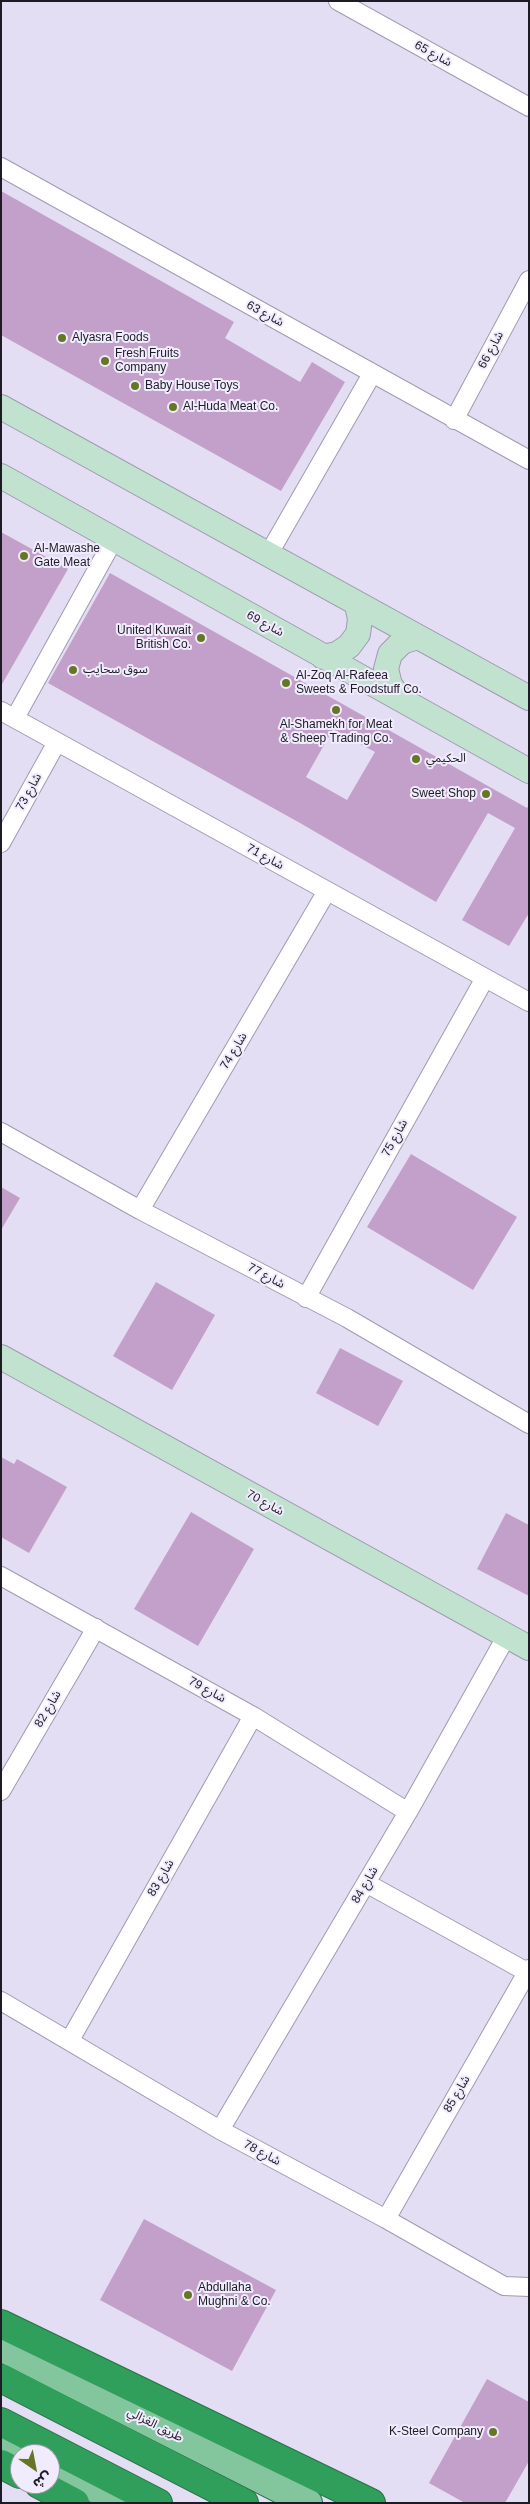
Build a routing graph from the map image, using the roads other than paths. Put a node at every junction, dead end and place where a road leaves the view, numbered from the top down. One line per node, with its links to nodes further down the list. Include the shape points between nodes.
1 (338, 1): 2 (street, شارع 65)
2 (529, 106)
3 (1, 167): 5 (street, شارع 63)
4 (529, 280): 7 (street, شارع 66)
5 (372, 374): 7 (street, شارع 63); 11 (street)
6 (1, 407): 11 (street)
7 (454, 420): 8 (street, شارع 63)
8 (529, 460)
9 (1, 476): 10 (street, شارع 69)
10 (114, 539): 14 (street, شارع 69); 17 (street)
11 (268, 556): 12 (street)
12 (357, 605): 13 (street); 14 (street, via 360,619 358,634 350,646 337,654)
13 (417, 637): 15 (street, via 402,642 390,654 386,669 390,685); 16 (street)
14 (323, 657): 15 (street, شارع 69)
15 (400, 698): 19 (street, شارع 69)
16 (529, 698)
17 (8, 714): 18 (street, شارع 71)
18 (58, 742): 20 (street, شارع 73); 21 (street, شارع 71)
19 (529, 771)
20 (1, 843)
21 (327, 891): 22 (street, شارع 71); 25 (street, شارع 74)
22 (484, 978): 23 (street, شارع 71); 26 (street, شارع 75)
23 (529, 1002)
24 (1, 1132): 25 (street, شارع 77)
25 (140, 1210): 26 (street, شارع 77)
26 (306, 1298): 28 (street, شارع 77, via 347,1318)
27 (1, 1357): 31 (street, شارع 70)
28 (529, 1424)
29 (1, 1576): 30 (street, شارع 79)
30 (96, 1628): 33 (street, شارع 79); 34 (street, شارع 82)
31 (506, 1637): 32 (street, شارع 70); 35 (street, شارع 84)
32 (529, 1648)
33 (253, 1716): 35 (street, شارع 79); 39 (street, شارع 83)
34 (1, 1791)
35 (408, 1812): 36 (street, شارع 84)
36 (366, 1883): 37 (street); 40 (street, شارع 84)
37 (528, 1971): 41 (street, شارع 85)
38 (1, 2001): 39 (street, شارع 78)
39 (70, 2040): 40 (street, شارع 78)
40 (220, 2130): 41 (street, شارع 78)
41 (386, 2219): 42 (street, شارع 78, via 504,2286)
42 (529, 2287)
43 (1, 2324): 54 (highway)
44 (1, 2347): 53 (main road, طريق الغزالي)
45 (1, 2378): 52 (highway)
46 (1, 2422): 51 (highway)
47 (60, 2470): 50 (main road)
48 (58, 2494): 49 (highway)
49 (75, 2503)
50 (123, 2503)
51 (158, 2503)
52 (244, 2503)
53 (308, 2503)
54 (371, 2503)

